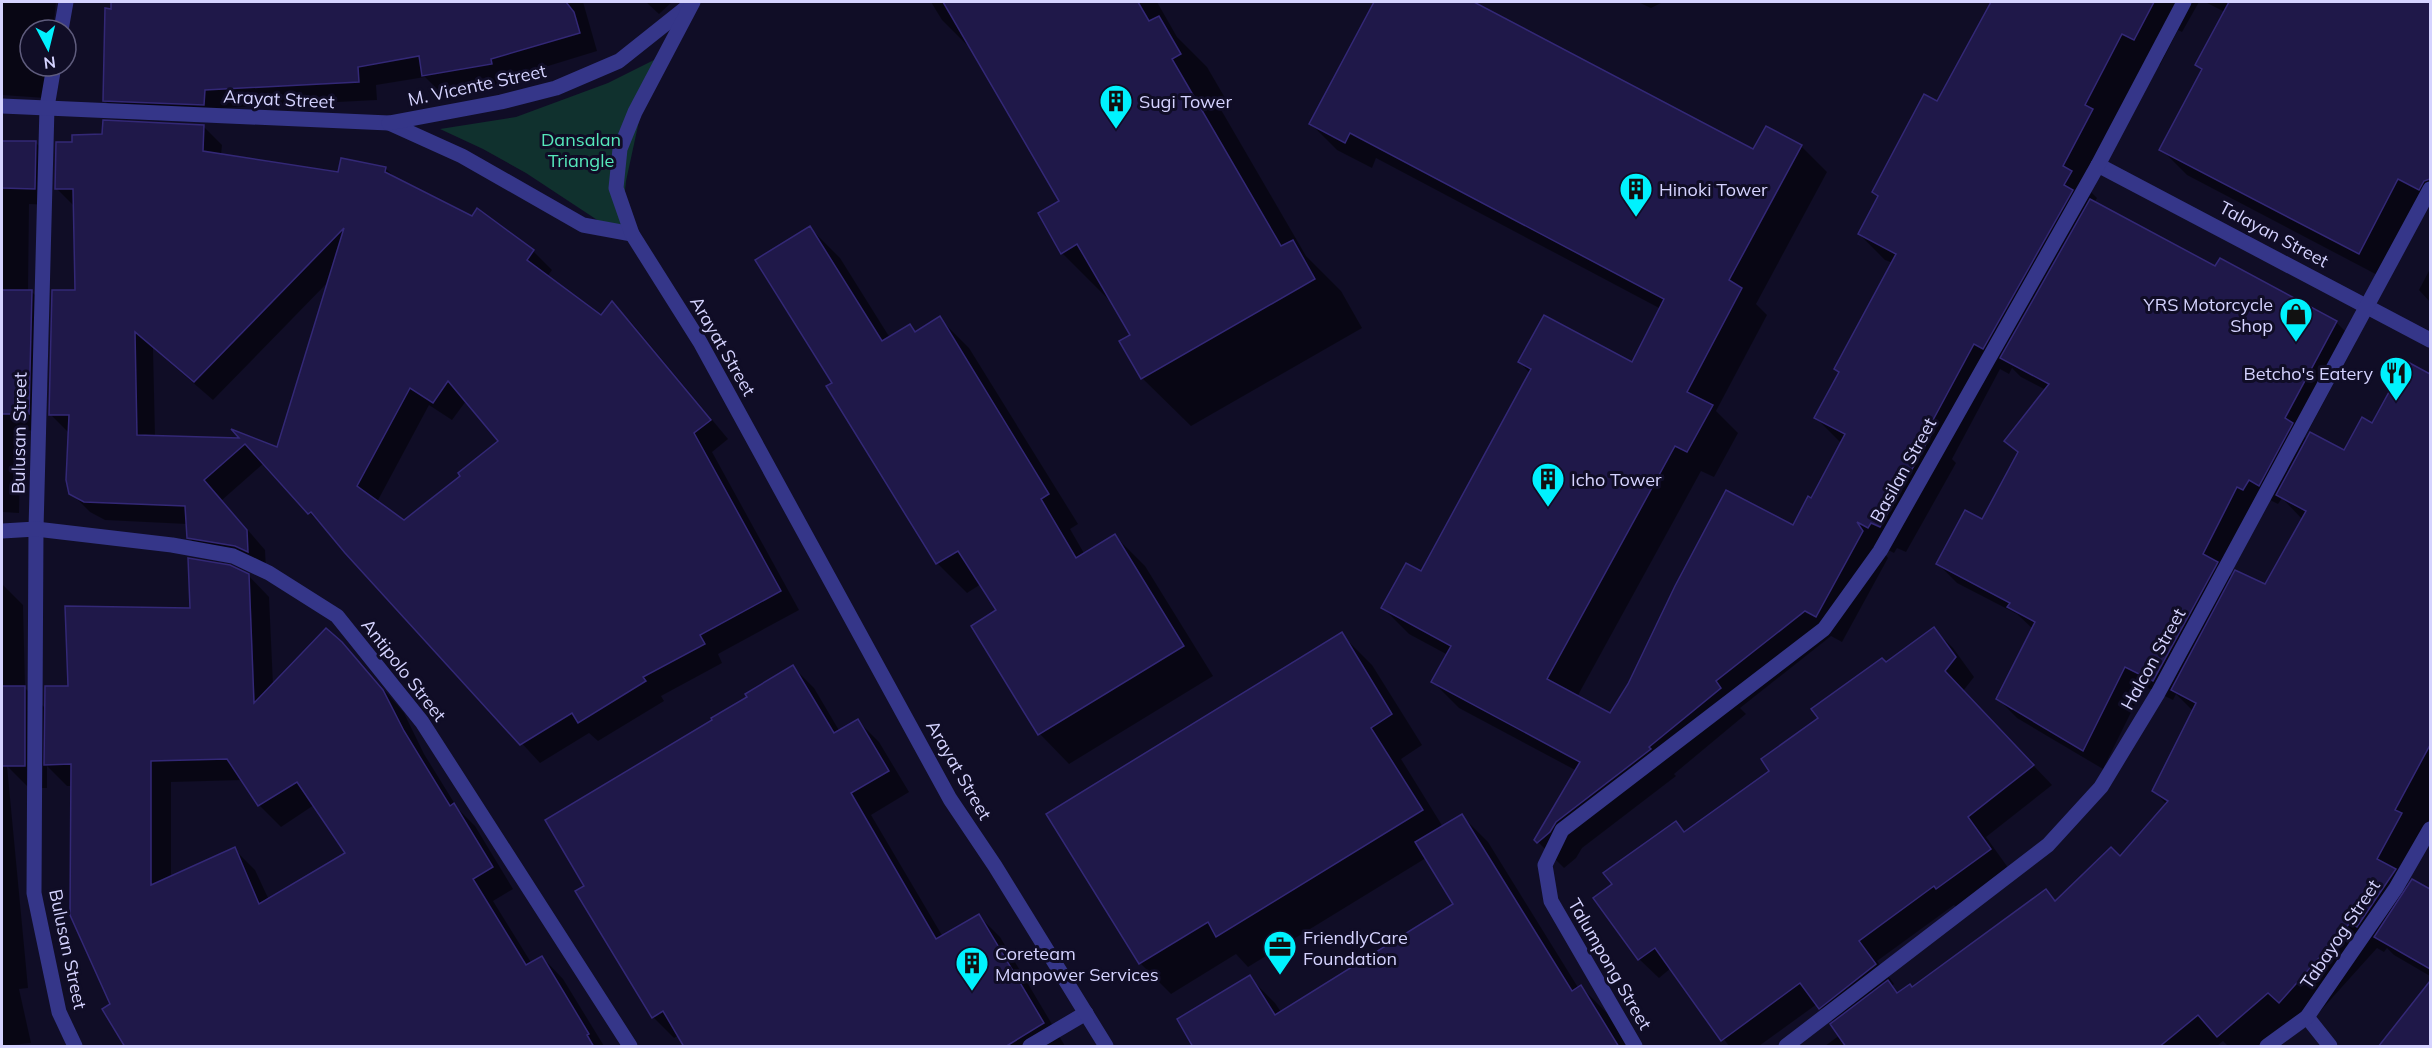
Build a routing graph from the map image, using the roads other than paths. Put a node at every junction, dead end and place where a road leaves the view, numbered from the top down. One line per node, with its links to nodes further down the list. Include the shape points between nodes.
1 (66, 2): 4 (street)
2 (692, 2): 8 (street, M. Vicente Street, via 619,61 556,88); 11 (street, M. Vicente Street, via 620,149 616,188)
3 (2184, 2): 9 (street, Basilan Street)
4 (63, 18)
5 (52, 78): 7 (street, Bulusan Street)
6 (2, 106): 7 (street, Arayat Street)
7 (47, 107): 8 (street, Arayat Street); 14 (street, Bulusan Street)
8 (389, 123): 11 (street, Arayat Street, via 462,156 583,225)
9 (2098, 165): 12 (street, Talayan Street); 17 (street, Basilan Street, via 1880,551 1824,629 1562,830)
10 (2430, 189): 12 (street, Halcon Street)
11 (632, 234): 18 (street, Arayat Street, via 700,342 950,799)
12 (2367, 305): 13 (street, Talayan Street); 25 (street, Halcon Street, via 2158,693 2101,788 2048,844)
13 (2430, 340)
14 (36, 529): 15 (street, Antipolo Street); 20 (street, Bulusan Street, via 34,893 59,1012); 21 (street, Antipolo Street, via 233,556 269,573 337,616 422,722)
15 (2, 531)
16 (2430, 829): 19 (street, Tabayog Street, via 2396,888)
17 (1545, 865): 24 (street, Talumpong Street, via 1551,902)
18 (1086, 1013): 22 (street); 23 (street, Arayat Street)
19 (2307, 1017): 26 (street, Tabayog Street); 27 (street)
20 (75, 1047)
21 (630, 1047)
22 (1030, 1047)
23 (1106, 1047)
24 (1635, 1047)
25 (1786, 1047)
26 (2267, 1047)
27 (2330, 1047)

